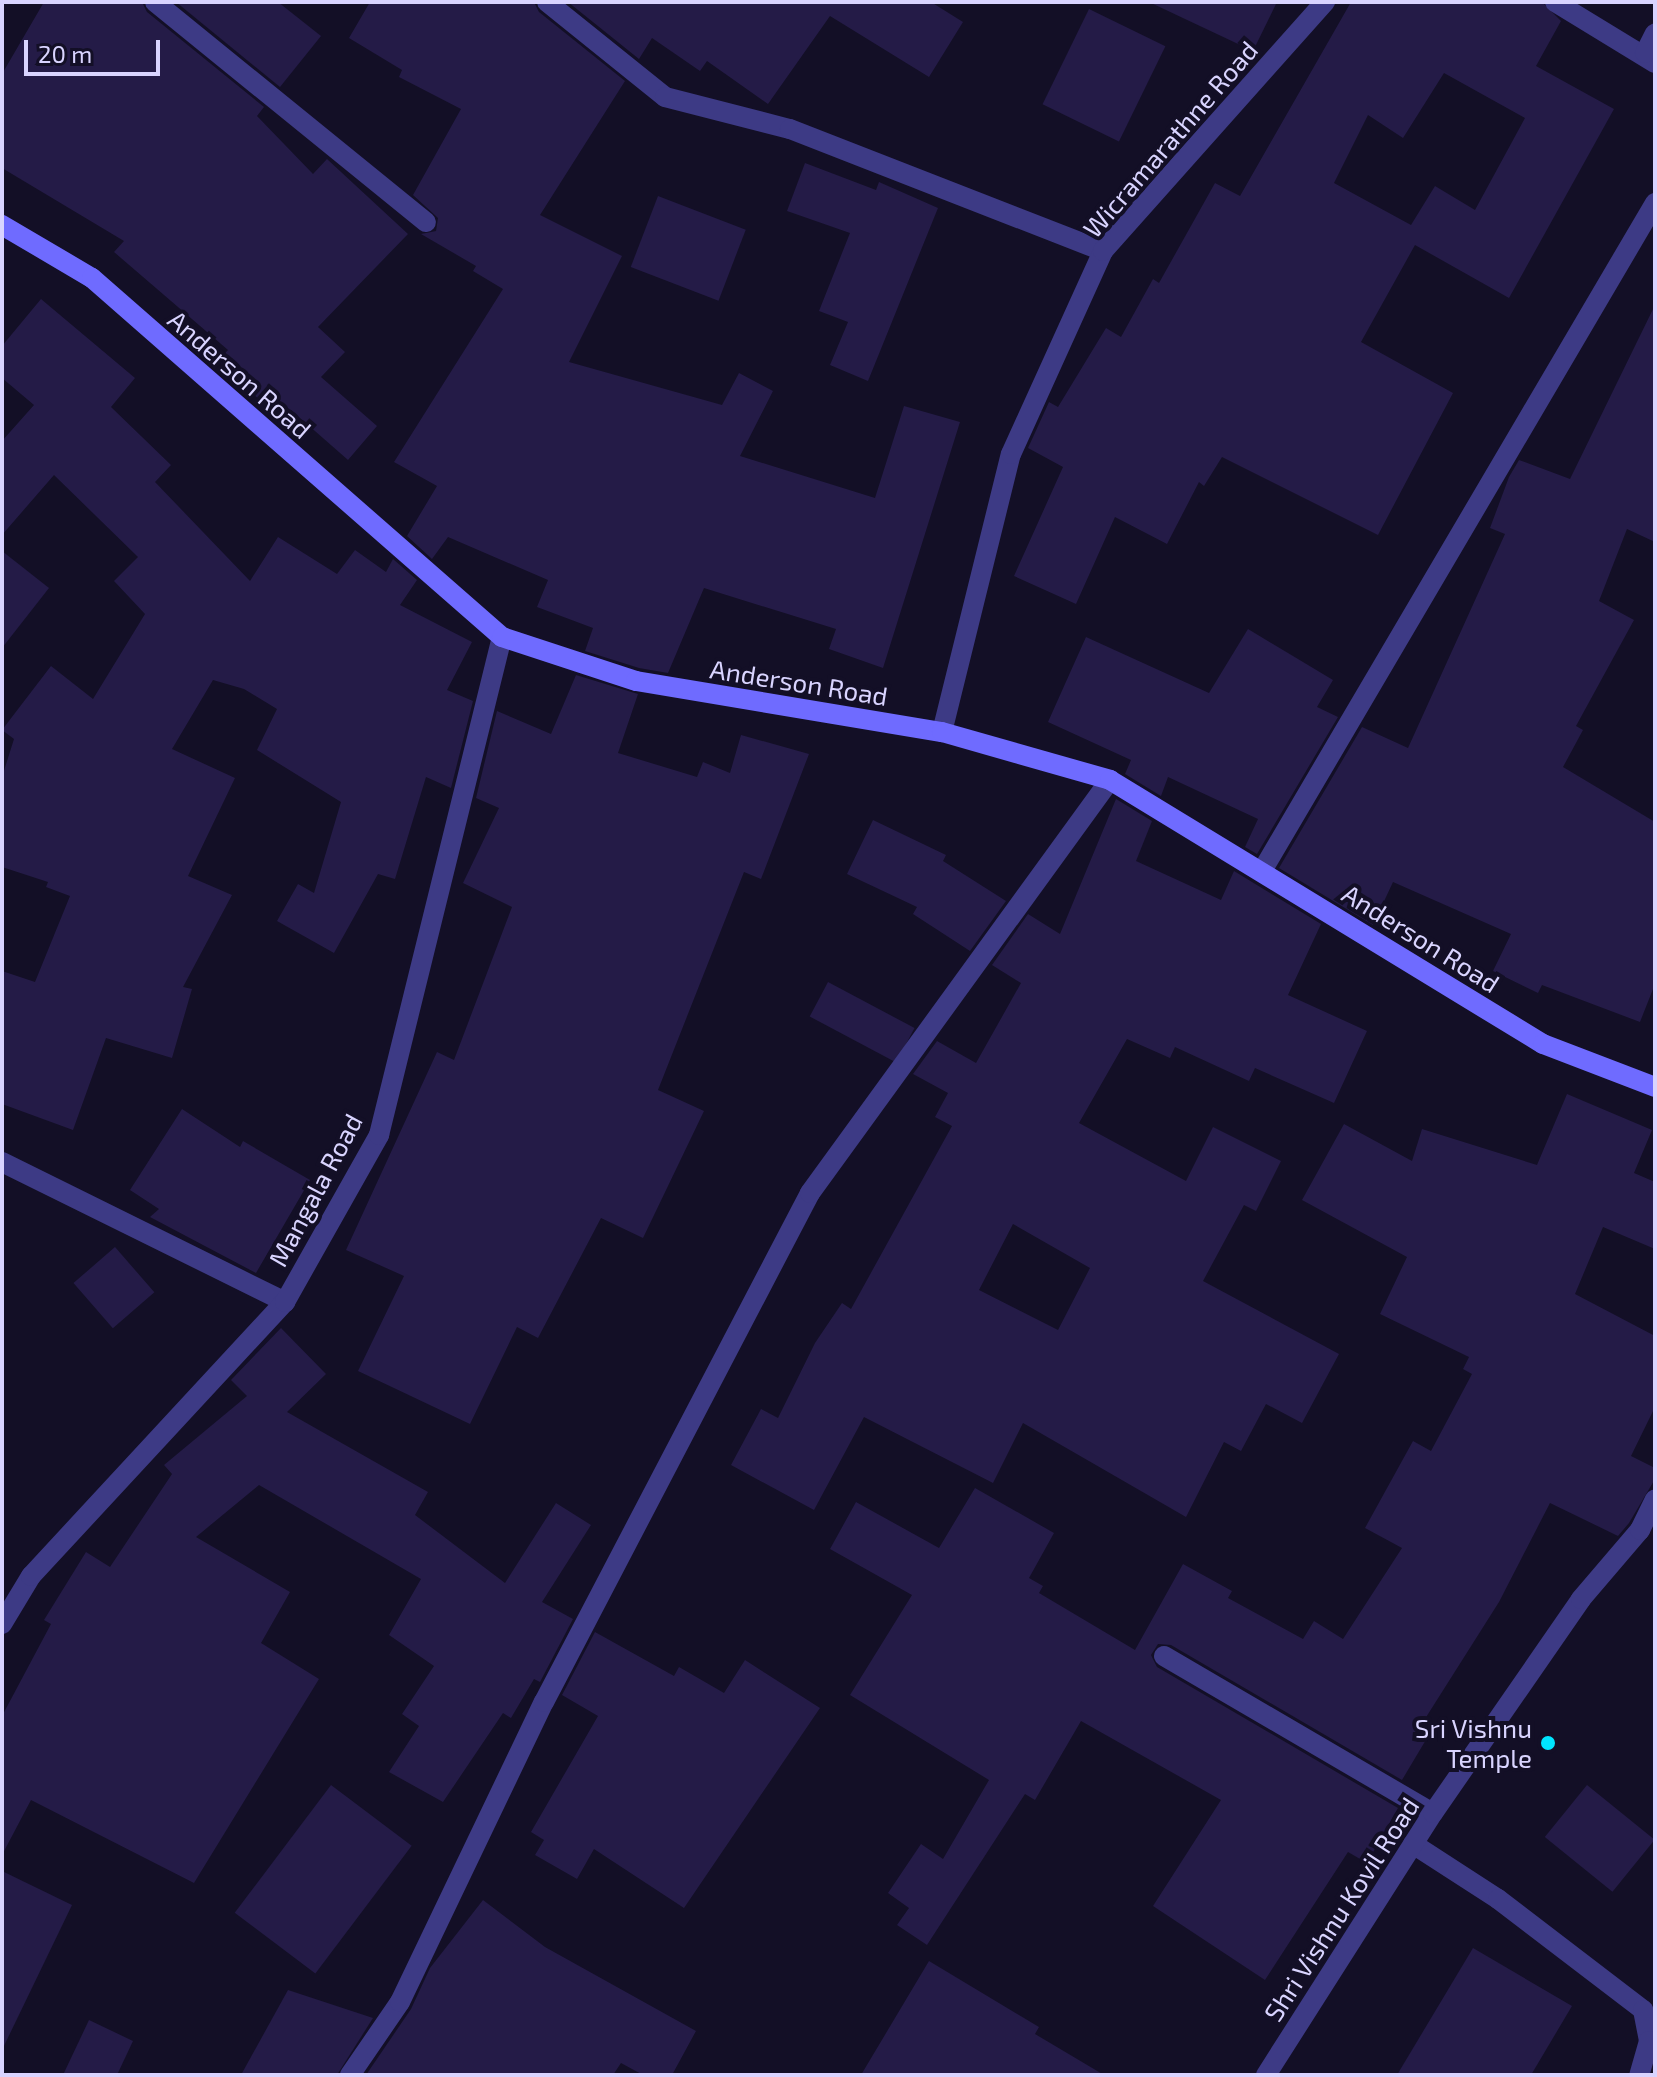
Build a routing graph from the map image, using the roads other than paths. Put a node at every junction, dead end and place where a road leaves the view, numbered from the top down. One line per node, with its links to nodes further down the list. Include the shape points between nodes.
1 (155, 2): 8 (street)
2 (547, 2): 10 (street, via 665,97 790,129)
3 (1325, 2): 10 (street, Wicramarathne Road)
4 (1555, 2): 6 (street)
5 (1655, 33): 6 (street)
6 (1650, 58)
7 (1655, 203): 14 (street)
8 (426, 222)
9 (2, 225): 11 (main road, Anderson Road, via 92,278)
10 (1103, 251): 12 (street, Wicramarathne Road, via 1011,454)
11 (502, 637): 12 (main road, Anderson Road, via 636,681); 17 (street, Mangala Road, via 379,1135)
12 (942, 732): 13 (main road, Anderson Road)
13 (1110, 780): 14 (main road, Anderson Road); 23 (street, via 810,1193 544,1702 400,2002)
14 (1262, 871): 15 (main road, Anderson Road, via 1543,1044)
15 (1655, 1087)
16 (2, 1162): 17 (street)
17 (285, 1302): 19 (street, Mangala Road, via 31,1576)
18 (1655, 1499): 21 (street, Shri Vishnu Kovil Road, via 1640,1530 1581,1599)
19 (2, 1624)
20 (1164, 1656): 21 (street)
21 (1433, 1813): 22 (street, Shri Vishnu Kovil Road)
22 (1413, 1844): 24 (street, Shri Vishnu Kovil Road); 25 (street, via 1498,1899 1643,2010 1649,2041)
23 (350, 2075)
24 (1266, 2075)
25 (1639, 2075)

